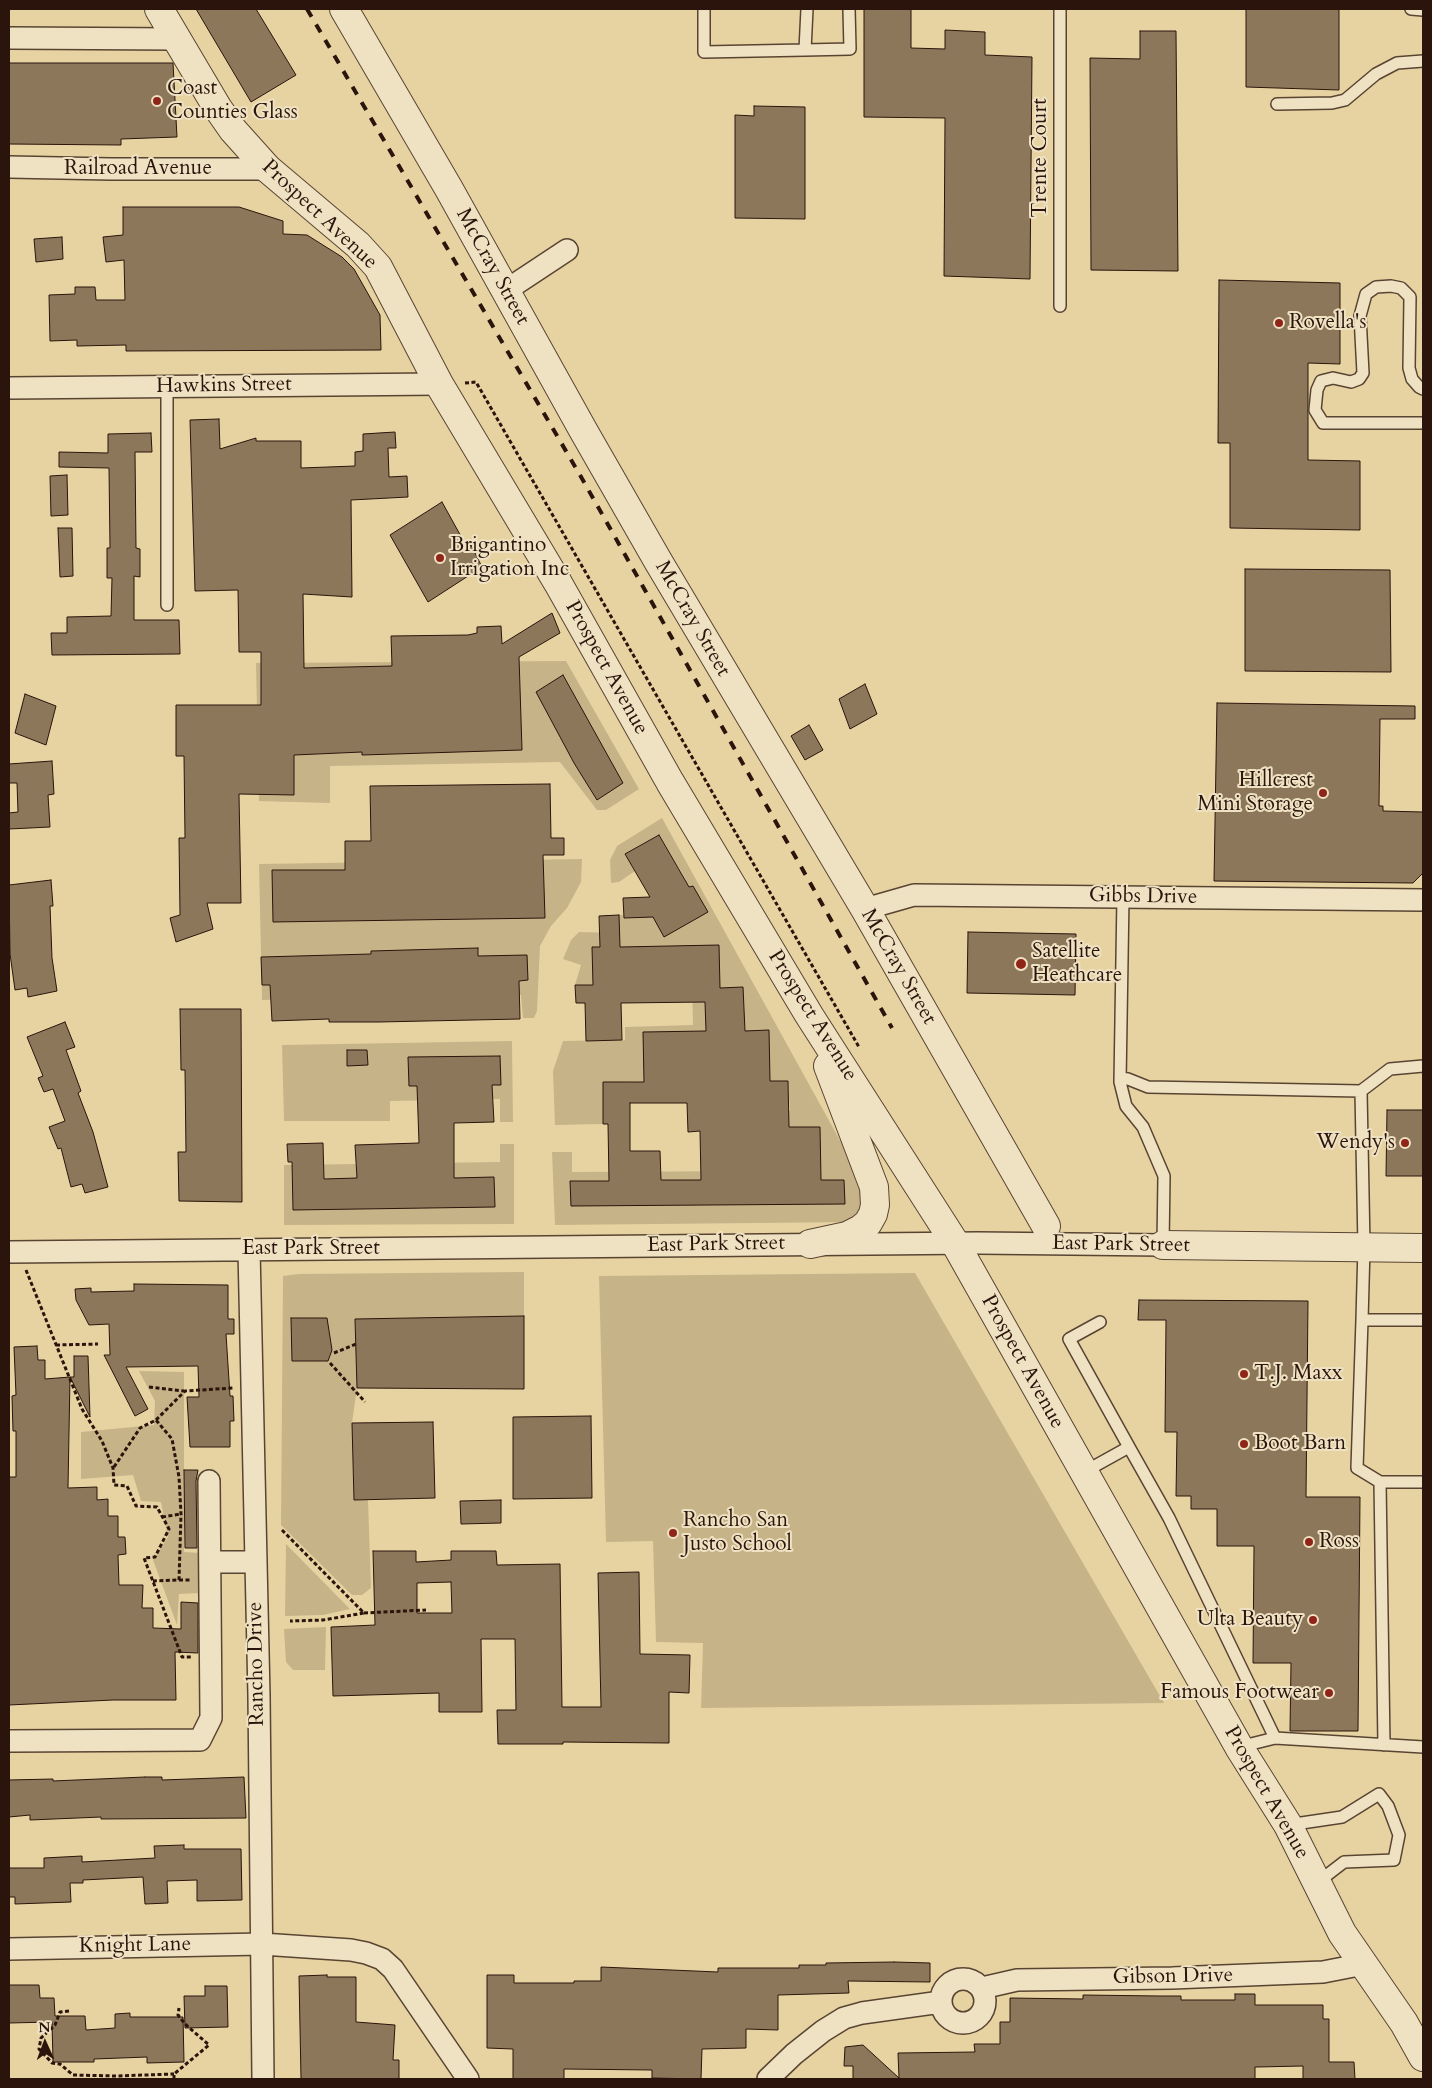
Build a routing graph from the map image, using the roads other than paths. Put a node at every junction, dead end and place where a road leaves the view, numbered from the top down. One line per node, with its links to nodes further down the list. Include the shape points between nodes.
1 (159, 9): 10 (street, Prospect Avenue)
2 (344, 9): 17 (street, McCray Street)
3 (704, 9): 11 (lane, via 704,52)
4 (807, 9): 11 (lane)
5 (849, 9): 11 (lane, via 850,49)
6 (1060, 9): 18 (lane, Trente Court)
7 (1411, 9): 8 (lane)
8 (1423, 10)
9 (9, 38): 10 (street)
10 (177, 39): 15 (street, Prospect Avenue, via 233,130)
11 (805, 50)
12 (1423, 61): 13 (lane, via 1397,63 1376,74 1345,100)
13 (1277, 104)
14 (9, 167): 15 (street, Railroad Avenue)
15 (268, 169): 19 (street, Prospect Avenue, via 358,245 378,267)
16 (567, 250): 17 (street)
17 (505, 291): 27 (street, McCray Street, via 658,561)
18 (1060, 306)
19 (439, 384): 20 (street, Hawkins Street); 28 (street, Prospect Avenue)
20 (167, 387): 21 (street, Hawkins Street); 24 (lane)
21 (9, 388)
22 (1423, 389): 23 (lane, via 1412,379 1409,368 1410,298 1401,288 1376,287 1366,294 1360,316 1364,373 1351,382 1333,378 1321,381 1315,410 1323,423)
23 (1423, 424)
24 (168, 605)
25 (1123, 896): 26 (street, Gibbs Drive); 27 (street, Gibbs Drive, via 914,895); 30 (lane)
26 (1423, 900)
27 (865, 909): 32 (street, McCray Street)
28 (809, 1015): 33 (street, Prospect Avenue); 34 (street, via 874,1187 875,1205 870,1219 860,1230)
29 (1423, 1066): 31 (lane, via 1390,1069)
30 (1120, 1078): 31 (lane, via 1148,1087); 35 (lane, via 1126,1106 1143,1127 1164,1176)
31 (1361, 1091): 36 (lane)
32 (1046, 1226)
33 (955, 1243): 34 (street, East Park Street); 35 (street, East Park Street); 44 (street, Prospect Avenue)
34 (810, 1244): 38 (street, East Park Street)
35 (1163, 1245): 36 (street, East Park Street)
36 (1364, 1247): 37 (street, East Park Street); 40 (lane)
37 (1423, 1248)
38 (249, 1250): 39 (street, East Park Street); 49 (street, Rancho Drive)
39 (9, 1252)
40 (1362, 1320): 41 (lane); 46 (lane, via 1357,1468)
41 (1423, 1320)
42 (1100, 1322): 43 (lane, via 1069,1339)
43 (1129, 1446): 44 (lane); 50 (lane, via 1170,1518)
44 (1084, 1472): 53 (street, Prospect Avenue)
45 (209, 1481): 48 (street)
46 (1380, 1482): 47 (lane); 52 (lane)
47 (1423, 1482)
48 (210, 1562): 49 (street); 51 (street, via 211,1718 200,1740)
49 (255, 1562): 57 (street, Rancho Drive)
50 (1275, 1738): 52 (lane); 53 (lane)
51 (9, 1741)
52 (1384, 1745): 54 (lane)
53 (1239, 1747): 55 (street, Prospect Avenue)
54 (1423, 1748)
55 (1288, 1824): 56 (street, Prospect Avenue); 56 (lane, via 1342,1816 1379,1794 1388,1806 1399,1835 1394,1860 1344,1862)
56 (1318, 1882): 59 (street, Prospect Avenue, via 1342,1933)
57 (262, 1944): 58 (street, Knight Lane); 63 (street, Rancho Drive); 64 (street, via 351,1950 382,1959 393,1970)
58 (9, 1949)
59 (1364, 1964): 60 (street, Gibson Drive, via 1322,1972 1017,1980); 62 (street, Prospect Avenue)
60 (982, 1988): 61 (street, via 968,1979 958,1980 944,1991); 61 (street, via 986,1998 984,2009 970,2022 952,2020 945,2014)
61 (941, 2002): 65 (street, via 862,2012 844,2018 823,2030)
62 (1423, 2057)
63 (264, 2079)
64 (468, 2079)
65 (768, 2079)

